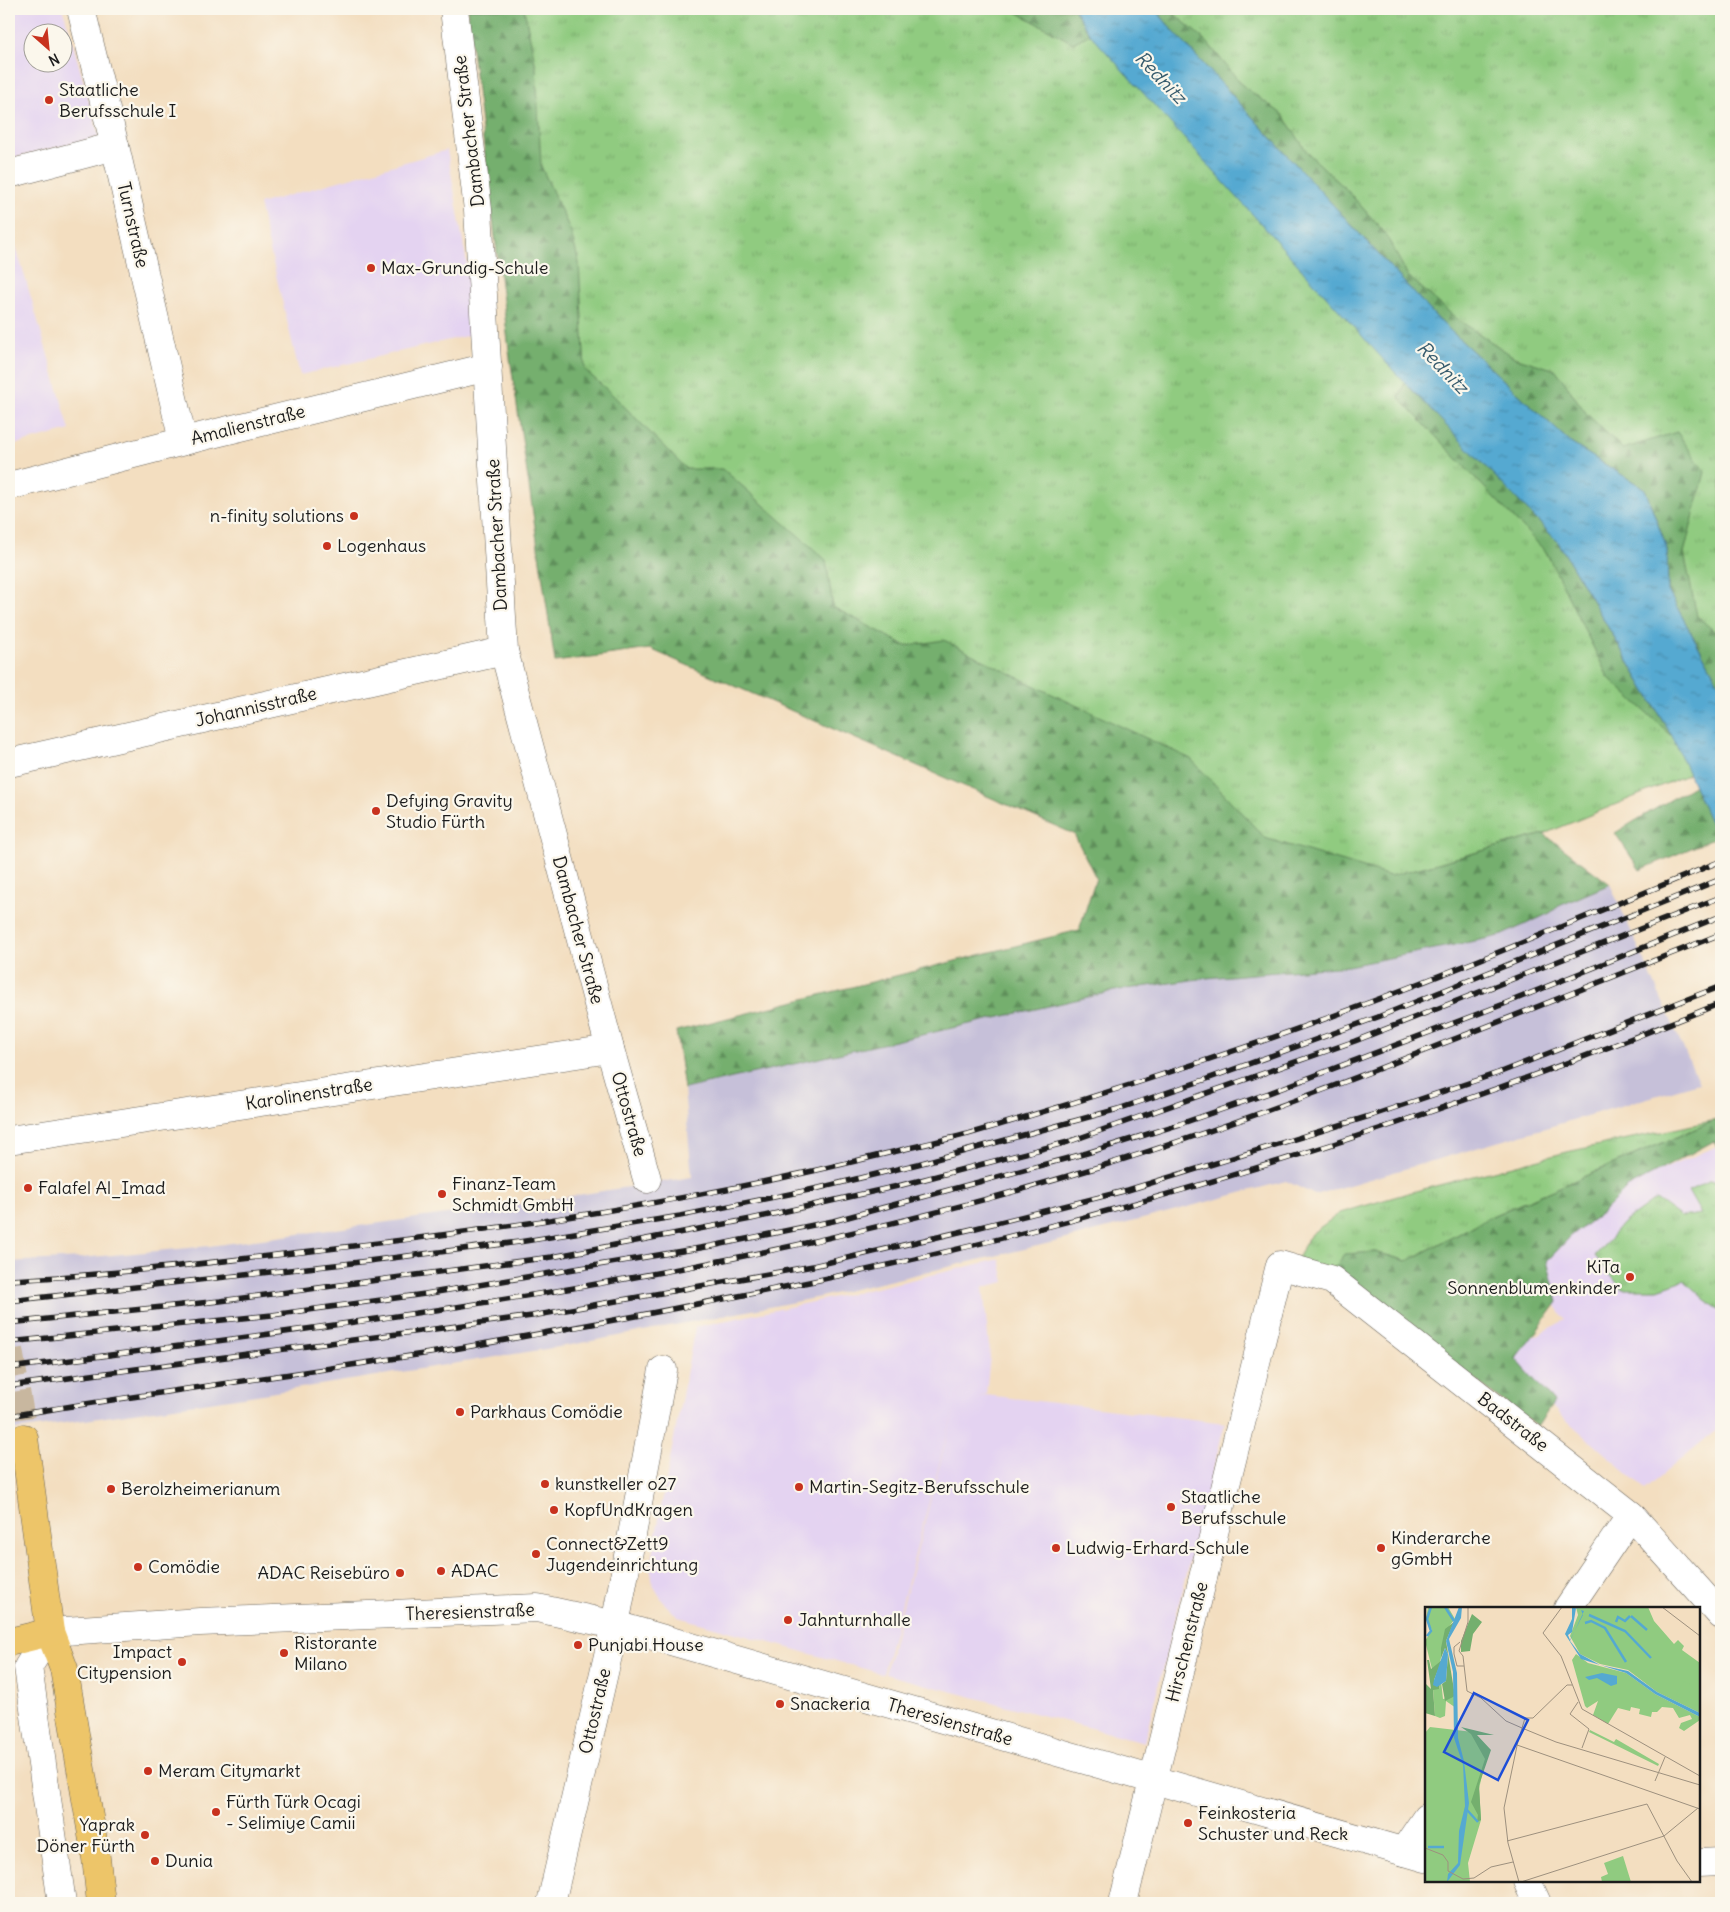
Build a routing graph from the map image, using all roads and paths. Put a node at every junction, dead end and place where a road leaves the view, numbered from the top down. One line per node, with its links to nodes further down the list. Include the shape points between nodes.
1 (81, 9): 3 (street, Turnstraße)
2 (454, 9): 5 (street, Dambacher Straße, via 478,210)
3 (116, 146): 4 (street); 6 (street, Turnstraße)
4 (9, 174)
5 (488, 367): 6 (street, Amalienstraße); 8 (street, Dambacher Straße)
6 (183, 441): 7 (street, Amalienstraße)
7 (9, 486)
8 (504, 651): 9 (street, Johannisstraße); 10 (street, Dambacher Straße)
9 (9, 763)
10 (610, 1049): 11 (street, Karolinenstraße); 12 (street, Ottostraße)
11 (9, 1140)
12 (647, 1179)
13 (1280, 1265): 16 (street, Badstraße, via 1332,1280); 22 (street, Hirschenstraße)
14 (663, 1370): 19 (street, Ottostraße)
15 (24, 1438): 20 (main road)
16 (1631, 1515): 17 (street); 18 (street, Badstraße)
17 (1569, 1607)
18 (1721, 1615)
19 (615, 1625): 20 (street, Theresienstraße, via 537,1608 200,1622); 22 (street, Theresienstraße); 30 (street, Ottostraße)
20 (50, 1632): 21 (main road); 28 (street, via 28,1667); 29 (main road, via 64,1669)
21 (9, 1642)
22 (1152, 1780): 24 (street, Theresienstraße); 31 (street, Hirschenstraße)
23 (1425, 1821): 24 (street)
24 (1415, 1855)
25 (1721, 1862): 26 (street)
26 (1700, 1863)
27 (1528, 1882): 32 (street)
28 (62, 1903)
29 (101, 1903)
30 (551, 1903)
31 (1123, 1903)
32 (1537, 1903)

